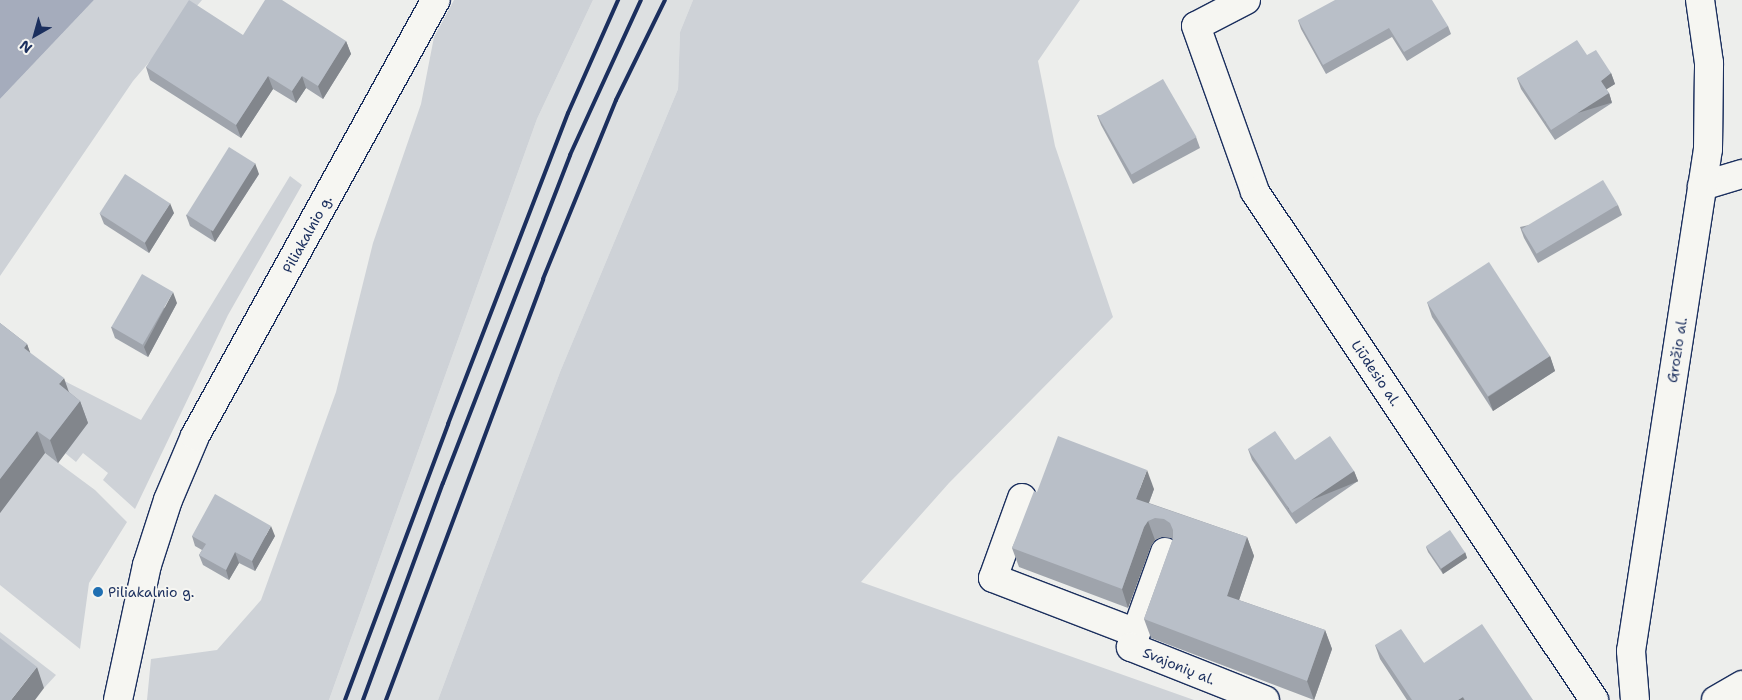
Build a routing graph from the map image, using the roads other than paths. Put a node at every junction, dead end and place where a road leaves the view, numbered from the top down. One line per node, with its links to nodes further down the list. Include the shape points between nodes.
1 (436, 0): 10 (street, Piliakalnio g., via 195,436 168,500 147,565)
2 (1246, 0): 12 (street, Liūdesio al., via 1196,26 1255,192)
3 (1700, 0): 5 (street, Grožio al., via 1709,63 1708,150)
4 (1742, 174): 5 (street)
5 (1702, 186): 13 (street, Grožio al., via 1631,651)
6 (1022, 498): 8 (street, via 992,578)
7 (1165, 552): 8 (street, Svajonių al.)
8 (1136, 633): 11 (street, Svajonių al., via 1131,647)
9 (1742, 685): 14 (street)
10 (118, 700)
11 (1265, 700)
12 (1594, 700)
13 (1635, 700)
14 (1716, 700)

